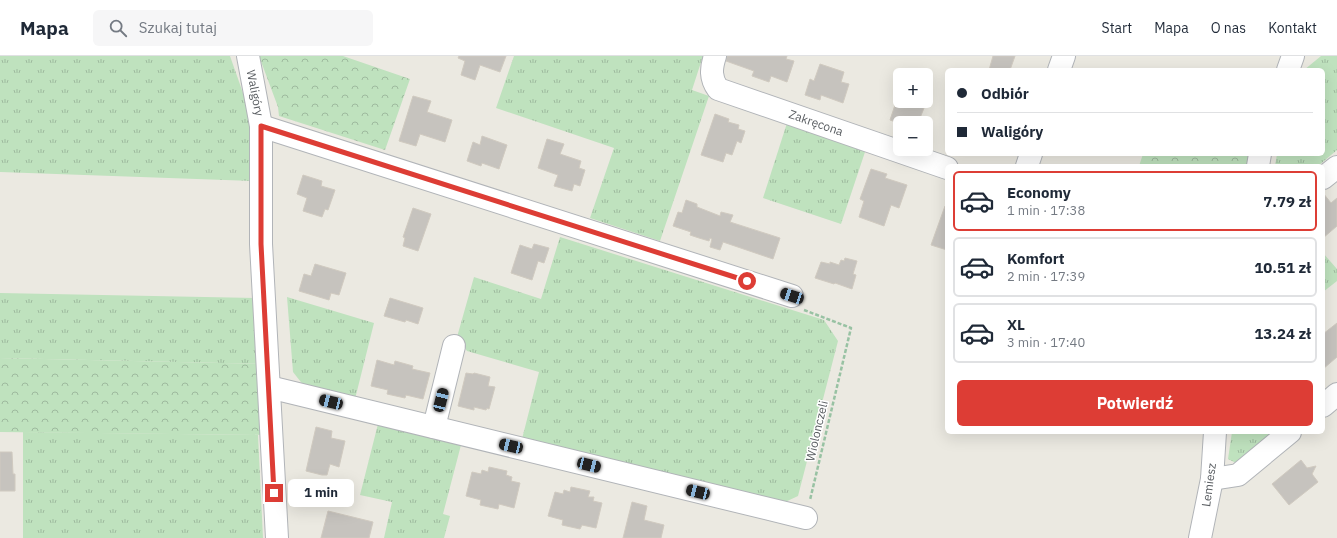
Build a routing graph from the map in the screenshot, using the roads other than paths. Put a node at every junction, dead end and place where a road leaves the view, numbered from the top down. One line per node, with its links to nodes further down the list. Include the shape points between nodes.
1 (248, 56): 7 (street, Waligóry)
2 (715, 56): 8 (street, Zakręcona, via 712,78 718,89)
3 (1064, 56): 5 (street)
4 (1293, 56): 6 (street)
5 (1060, 68)
6 (1289, 68)
7 (261, 126): 11 (street); 13 (street, Waligóry, via 261,244)
8 (945, 167)
9 (1337, 167): 10 (street)
10 (1325, 176)
11 (792, 296)
12 (454, 346): 16 (street)
13 (269, 387): 16 (street); 21 (street, Waligóry)
14 (1337, 394): 15 (street)
15 (1325, 404)
16 (434, 427): 20 (street)
17 (1215, 434): 19 (street, Lemiesz)
18 (1288, 434): 19 (street, via 1238,475)
19 (1212, 479): 22 (street, Lemiesz)
20 (806, 518)
21 (277, 538)
22 (1200, 538)

